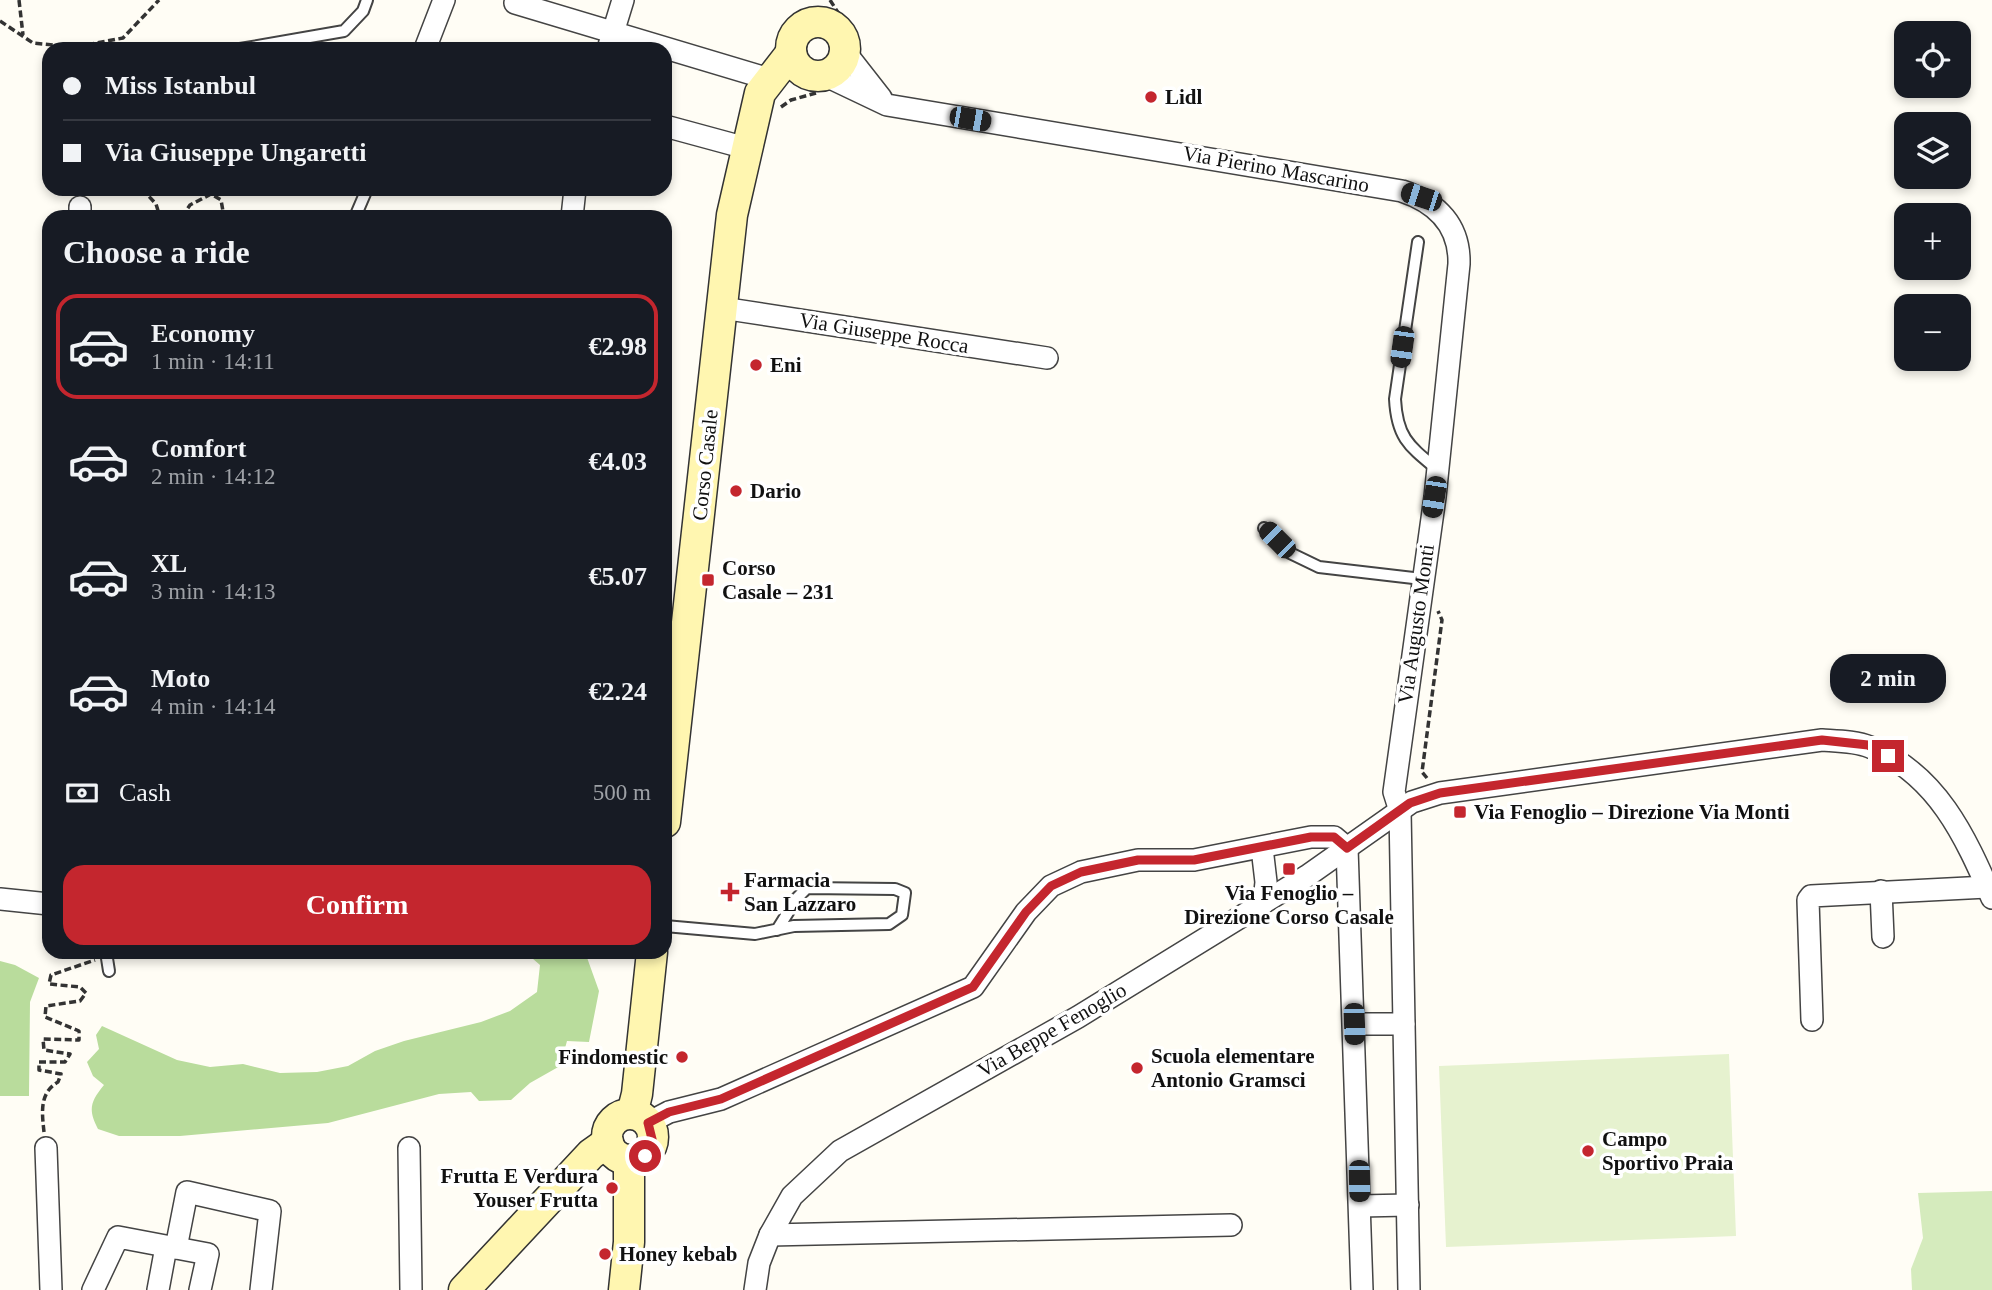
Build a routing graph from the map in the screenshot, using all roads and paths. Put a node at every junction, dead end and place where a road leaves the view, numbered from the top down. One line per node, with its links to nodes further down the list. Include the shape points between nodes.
1 (19, 0): 8 (path)
2 (159, 0): 11 (path, via 123,38)
3 (367, 0): 12 (lane, via 344,31)
4 (444, 0): 13 (street)
5 (623, 0): 10 (street)
6 (515, 3): 10 (street)
7 (0, 21): 8 (path)
8 (23, 35): 14 (path)
9 (821, 40): 9 (path); 16 (street, Corso Casale); 17 (street, Via Pierino Mascarino); 17 (street); 18 (street, via 785,88); 18 (path, via 790,100 774,113)
10 (610, 41)
11 (102, 42)
12 (280, 42)
13 (428, 42)
14 (42, 44)
15 (672, 56): 16 (street)
16 (769, 79): 18 (street, Corso Casale)
17 (887, 105): 28 (street, Via Pierino Mascarino, via 1421,197 1450,224 1459,249)
18 (757, 110): 20 (street, Corso Casale)
19 (672, 128): 20 (street)
20 (746, 148): 26 (street, Corso Casale, via 732,215)
21 (207, 196): 23 (path)
22 (214, 196): 24 (path, via 221,200)
23 (187, 210)
24 (223, 210)
25 (1418, 242): 28 (lane, via 1396,419 1404,442)
26 (722, 307): 27 (street, Via Giuseppe Rocca); 32 (street, Corso Casale)
27 (1047, 358)
28 (1437, 470): 30 (street, Via Augusto Monti)
29 (1264, 528): 30 (lane, via 1290,553 1318,567)
30 (1422, 579): 31 (street, Via Augusto Monti)
31 (1418, 606): 33 (path, via 1433,608 1443,620 1422,772 1429,780); 34 (street, Via Augusto Monti, via 1394,792)
32 (672, 759)
33 (1431, 795): 34 (street, Via Beppe Fenoglio); 38 (street, Via Beppe Fenoglio, via 1822,740 1868,745 1909,767 1940,798)
34 (1400, 811): 36 (street, Via Beppe Fenoglio); 51 (street, Via Augusto Monti)
35 (1262, 848): 36 (street, via 1311,837 1334,837); 40 (street); 52 (street, via 1194,860 1138,860 1081,872 1051,886 1026,912 973,987 721,1099)
36 (1347, 848): 40 (street, Via Beppe Fenoglio); 50 (street)
37 (1881, 891): 38 (street); 44 (street); 49 (street, via 1815,893 1808,900)
38 (1990, 893)
39 (0, 899): 41 (street)
40 (1264, 902): 59 (street, Via Beppe Fenoglio, via 1078,1017 840,1151 792,1196)
41 (42, 903)
42 (672, 927): 43 (lane, via 755,934)
43 (777, 930): 43 (lane, via 897,922 906,908 905,893 807,888)
44 (1884, 937)
45 (95, 959): 53 (path, via 51,975 49,984 80,987 86,993 80,1001 46,1006 45,1017 79,1031 79,1040 43,1040 44,1050 71,1054 65,1062 39,1062 39,1070 61,1074 41,1107)
46 (107, 959): 48 (lane)
47 (651, 959): 52 (street, via 637,1094)
48 (109, 971)
49 (1812, 1020)
50 (1354, 1024): 51 (street); 57 (street)
51 (1404, 1024): 56 (street, Via Augusto Monti)
52 (640, 1119): 55 (street, via 613,1122); 55 (street, via 654,1135 650,1150 645,1156)
53 (46, 1148): 61 (street)
54 (409, 1148): 66 (street)
55 (619, 1151): 67 (street, via 591,1154); 68 (street, via 629,1242)
56 (1408, 1205): 57 (street); 71 (street, Via Augusto Monti)
57 (1360, 1206): 70 (street)
58 (1231, 1225): 59 (street)
59 (770, 1235): 69 (street, Via Beppe Fenoglio)
60 (171, 1247): 62 (street, via 118,1237); 63 (street); 64 (street, via 208,1254); 65 (street, via 187,1192 270,1211)
61 (51, 1290)
62 (93, 1290)
63 (158, 1290)
64 (200, 1290)
65 (261, 1290)
66 (411, 1290)
67 (464, 1290)
68 (624, 1290)
69 (755, 1290)
70 (1362, 1290)
71 (1409, 1290)

